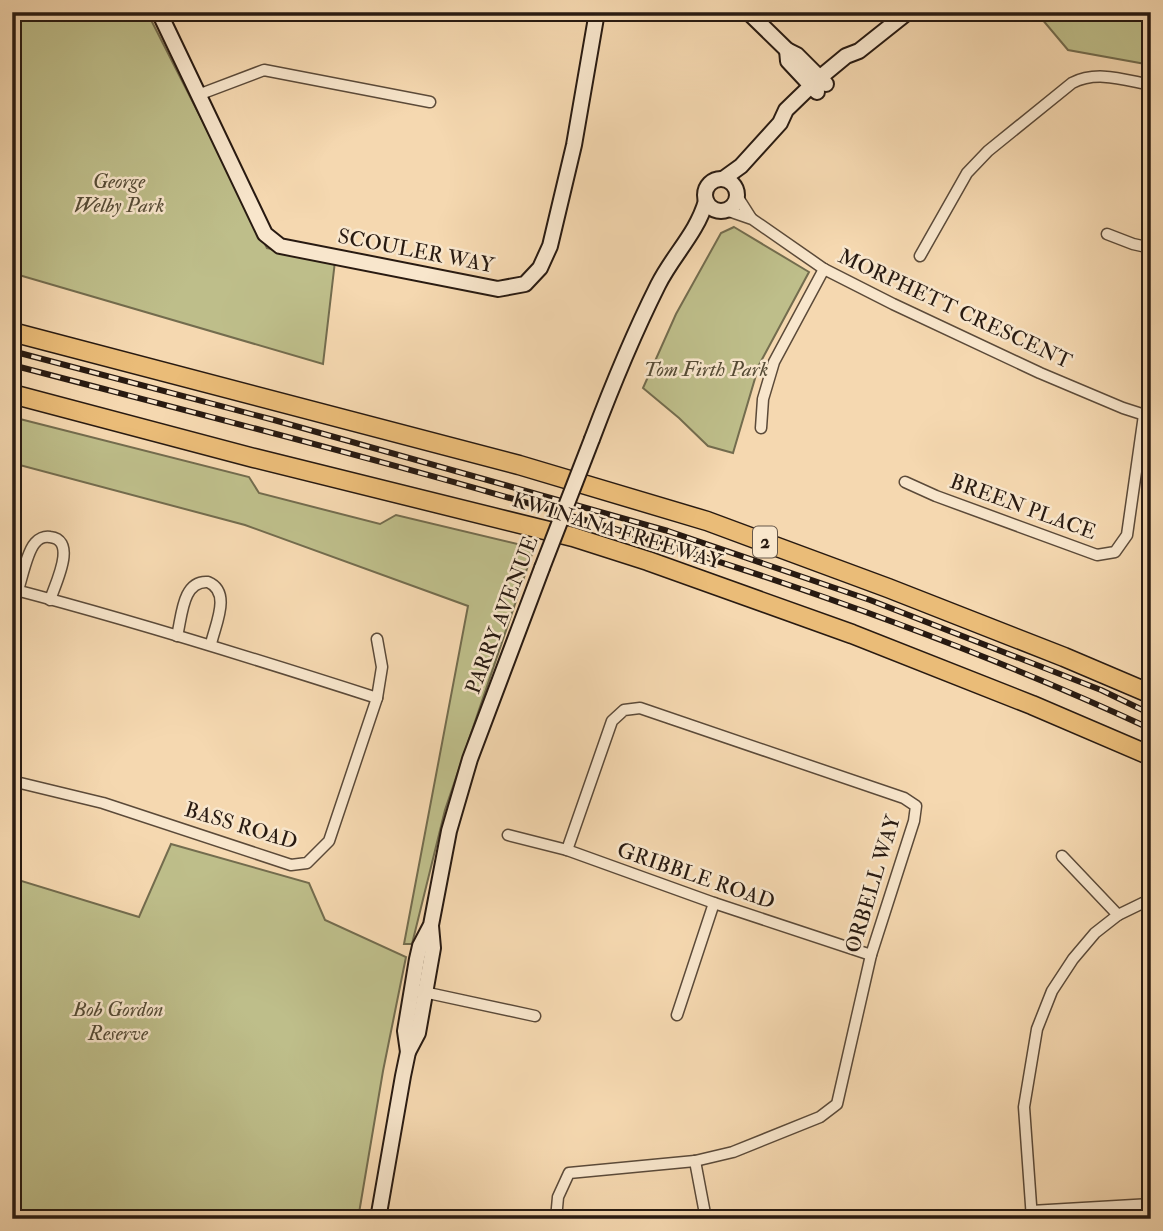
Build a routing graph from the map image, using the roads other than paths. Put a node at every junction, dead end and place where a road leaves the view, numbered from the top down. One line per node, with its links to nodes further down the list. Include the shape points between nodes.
1 (159, 12): 7 (main road, SCOULER WAY)
2 (597, 12): 7 (main road, SCOULER WAY, via 574,145 550,246 540,268 525,284 511,287 498,289 280,246 265,234 255,216)
3 (748, 12): 5 (main road, via 787,50 788,61)
4 (908, 12): 5 (main road, PARRY AVENUE, via 846,56)
5 (819, 85): 9 (main road, PARRY AVENUE)
6 (1151, 85): 18 (street, via 1102,76 1072,83 988,150 967,173)
7 (198, 95): 8 (street, via 264,70)
8 (430, 102)
9 (741, 166): 10 (main road, PARRY AVENUE); 11 (main road, PARRY AVENUE)
10 (723, 179): 11 (main road); 12 (main road, PARRY AVENUE, via 708,185)
11 (736, 192): 13 (main road, PARRY AVENUE, via 733,205); 14 (street, MORPHETT CRESCENT)
12 (706, 201): 13 (main road); 15 (main road, PARRY AVENUE)
13 (723, 211): 14 (street, MORPHETT CRESCENT); 15 (main road, PARRY AVENUE)
14 (752, 219): 19 (street, MORPHETT CRESCENT)
15 (701, 220): 41 (main road, PARRY AVENUE, bridge, via 660,281 625,352 470,759 449,831 430,925 433,948)
16 (1107, 234): 17 (street)
17 (1151, 248)
18 (920, 256)
19 (824, 269): 22 (street, MORPHETT CRESCENT, via 1040,373); 23 (street, via 774,362 763,399)
20 (12, 332): 30 (highway, KWINANA FREEWAY / 2, via 507,462 707,521)
21 (12, 394): 32 (highway, KWINANA FREEWAY, via 573,537 852,634)
22 (1147, 416): 24 (street, BREEN PLACE, via 1127,535 1115,552 1097,555)
23 (761, 428)
24 (905, 482)
25 (15, 590): 26 (street); 26 (street, via 33,546 41,538 52,537 62,544 65,555)
26 (50, 600): 27 (street)
27 (177, 636): 29 (street); 29 (street, via 188,592 197,583 208,582 218,588 221,599)
28 (377, 639): 31 (street, BASS ROAD, via 382,667)
29 (211, 644): 31 (street)
30 (1151, 694)
31 (377, 698): 33 (street, BASS ROAD, via 329,841 307,863 291,865 103,803)
32 (1151, 756)
33 (12, 781)
34 (508, 835): 35 (street, GRIBBLE ROAD)
35 (567, 850): 38 (street, GRIBBLE ROAD); 40 (street, ORBELL WAY, via 612,722 624,710 640,708 904,797 916,806 914,821)
36 (1062, 856): 39 (street)
37 (1151, 898): 39 (street)
38 (714, 903): 40 (street, GRIBBLE ROAD); 42 (street)
39 (1118, 915): 46 (street, via 1073,959 1052,991 1037,1029 1024,1107)
40 (871, 955): 44 (street, ORBELL WAY, via 837,1104 820,1117 733,1152)
41 (419, 991): 43 (street); 47 (main road, PARRY AVENUE, via 418,1034 408,1052)
42 (677, 1015)
43 (535, 1016)
44 (695, 1161): 48 (street, ORBELL WAY, via 569,1173 558,1198); 49 (street)
45 (1151, 1204): 46 (street)
46 (1031, 1215)
47 (378, 1219)
48 (556, 1219)
49 (706, 1219)

